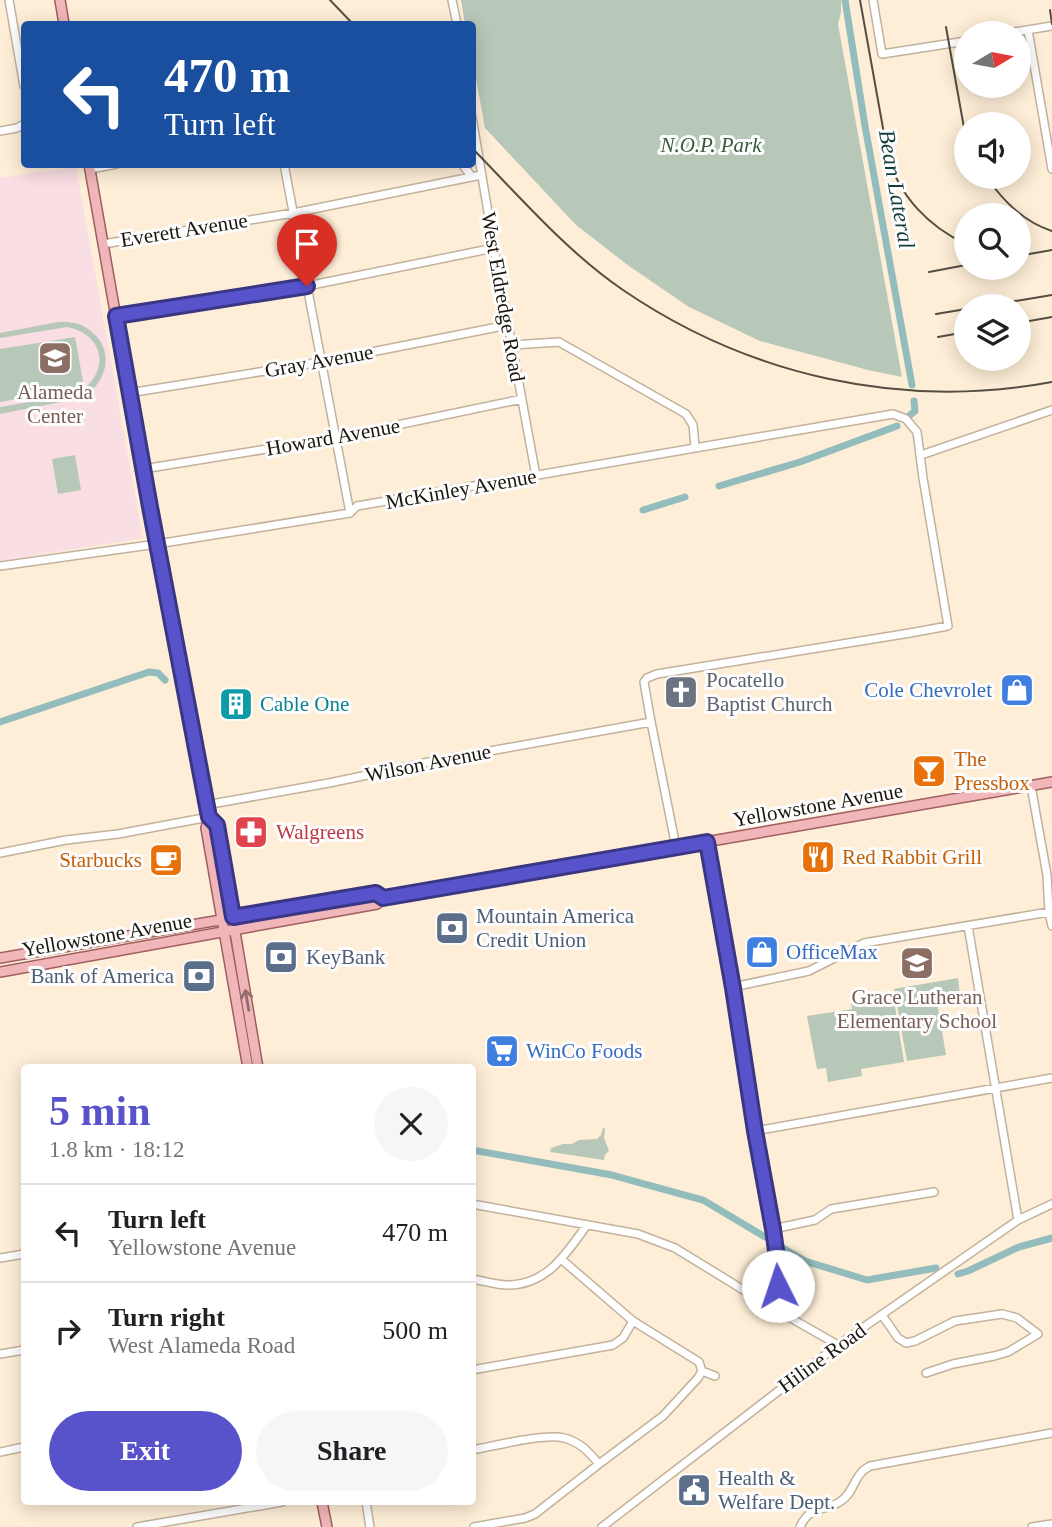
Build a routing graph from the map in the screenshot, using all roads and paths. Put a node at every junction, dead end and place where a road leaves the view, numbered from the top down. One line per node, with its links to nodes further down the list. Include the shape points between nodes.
1 (9, 0): 11 (street)
2 (62, 0): 5 (main road)
3 (452, 0): 6 (street)
4 (873, 0): 9 (street, via 882,54)
5 (64, 21)
6 (456, 21)
7 (1052, 26): 8 (street)
8 (1031, 30)
9 (954, 43)
10 (1031, 47): 18 (street)
11 (21, 69)
12 (21, 126): 13 (street)
13 (0, 131)
14 (476, 143): 19 (street, West Eldredge Road)
15 (89, 168): 22 (main road)
16 (285, 168): 21 (street)
17 (465, 168): 20 (street)
18 (1052, 169)
19 (481, 175): 20 (street, Everett Avenue); 23 (street, West Eldredge Road)
20 (472, 177): 21 (street, Everett Avenue)
21 (293, 213): 22 (street, Everett Avenue); 24 (street)
22 (103, 244): 25 (main road)
23 (494, 248): 24 (street); 26 (street, West Eldredge Road)
24 (307, 286): 25 (street); 28 (street)
25 (116, 316): 29 (main road)
26 (508, 325): 27 (street, West Eldredge Road); 28 (street, Gray Avenue)
27 (512, 345): 30 (street, West Eldredge Road); 33 (street, via 559,342 686,414)
28 (321, 362): 29 (street, Gray Avenue); 32 (street)
29 (129, 393): 35 (main road)
30 (522, 399): 32 (street, Howard Avenue); 36 (street, West Eldredge Road)
31 (1052, 410): 34 (street)
32 (335, 438): 35 (street, Howard Avenue); 37 (street)
33 (695, 447): 34 (street, McKinley Avenue, via 893,414 906,419 917,432); 36 (street, McKinley Avenue)
34 (920, 454): 40 (street, via 948,626 657,674 645,682)
35 (143, 468): 38 (main road)
36 (536, 476): 37 (street, McKinley Avenue, via 357,506)
37 (350, 513): 38 (street, McKinley Avenue)
38 (157, 544): 39 (street, McKinley Avenue); 43 (main road)
39 (0, 566)
40 (651, 722): 43 (street, Wilson Avenue); 46 (street)
41 (1052, 782): 42 (main road, Yellowstone Avenue)
42 (1031, 786): 45 (main road, Yellowstone Avenue); 48 (street)
43 (206, 805): 44 (main road)
44 (209, 817): 47 (street); 51 (main road, via 217,825); 52 (main road, via 206,828)
45 (707, 842): 46 (main road, Yellowstone Avenue); 59 (street)
46 (676, 847): 49 (main road, Yellowstone Avenue)
47 (0, 853)
48 (1050, 875): 50 (street)
49 (383, 898): 51 (main road, Yellowstone Avenue, via 376,893); 55 (main road, Yellowstone Avenue, via 377,904)
50 (1049, 912): 53 (street); 54 (street)
51 (233, 917): 52 (main road, Yellowstone Avenue); 55 (main road)
52 (222, 919): 56 (main road); 57 (main road, Yellowstone Avenue)
53 (968, 926): 59 (street, via 864,943 809,971); 63 (street)
54 (1052, 926)
55 (235, 930): 56 (main road, Yellowstone Avenue); 61 (main road, one-way to 55)
56 (224, 932): 58 (main road, Yellowstone Avenue); 60 (main road)
57 (0, 958)
58 (0, 972)
59 (733, 988): 64 (street)
60 (247, 1064)
61 (257, 1064)
62 (1052, 1078): 63 (street)
63 (995, 1087): 64 (street); 68 (street)
64 (755, 1131): 70 (street)
65 (934, 1192): 70 (street, via 831,1209 815,1220)
66 (1052, 1204): 68 (street, Hiline Road)
67 (476, 1205): 69 (street)
68 (1018, 1220): 76 (street, Hiline Road)
69 (587, 1224): 73 (street); 75 (street, via 638,1234 675,1248)
70 (773, 1229): 75 (street, via 779,1272)
71 (21, 1254): 72 (street)
72 (0, 1258)
73 (561, 1259): 74 (street, via 541,1277 524,1284); 77 (street)
74 (476, 1280)
75 (768, 1305): 78 (street)
76 (882, 1315): 78 (street, Hiline Road); 82 (street, via 906,1343 949,1323 1002,1314 1017,1318 1038,1334 1008,1352)
77 (633, 1321): 81 (street, via 613,1345); 83 (street, via 699,1362)
78 (838, 1345): 100 (street, Hiline Road)
79 (21, 1350): 80 (street)
80 (0, 1354)
81 (476, 1369)
82 (938, 1370): 84 (street); 86 (street)
83 (702, 1371): 85 (street); 91 (street, via 663,1416)
84 (926, 1373)
85 (715, 1376)
86 (941, 1381)
87 (1052, 1433): 101 (street, via 870,1466 842,1501 813,1511)
88 (21, 1448): 90 (street)
89 (476, 1449): 91 (street, via 563,1438 589,1451)
90 (0, 1452)
91 (599, 1464): 99 (street, via 535,1514)
92 (265, 1505): 96 (street)
93 (323, 1505): 97 (main road)
94 (366, 1505): 98 (street)
95 (1052, 1524): 102 (street)
96 (137, 1527)
97 (327, 1527)
98 (370, 1527)
99 (474, 1527)
100 (602, 1527)
101 (800, 1527)
102 (1032, 1527)

